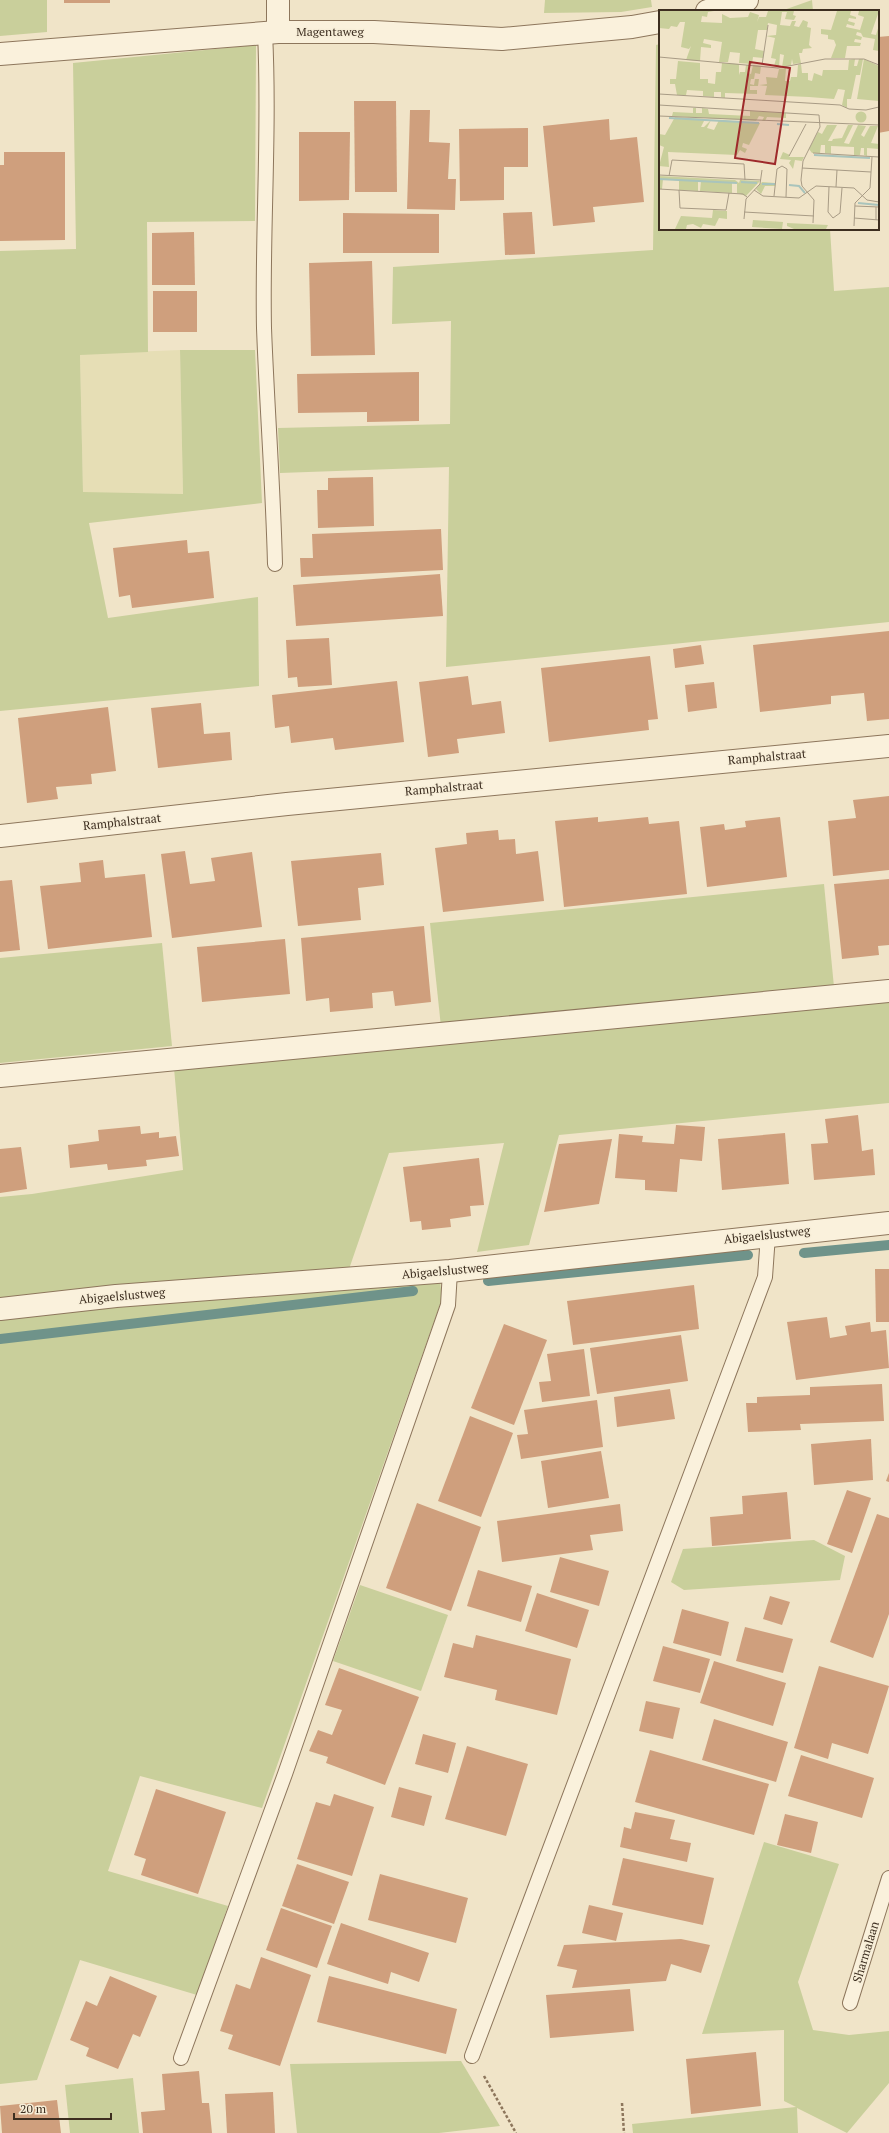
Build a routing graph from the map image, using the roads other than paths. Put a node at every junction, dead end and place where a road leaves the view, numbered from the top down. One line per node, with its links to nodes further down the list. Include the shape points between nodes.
1 (278, 0): 5 (street)
2 (747, 0): 3 (street)
3 (711, 10)
4 (659, 22): 5 (street, Magentaweg, via 632,27 502,38 374,32)
5 (272, 32): 6 (street, Magentaweg); 7 (lane, via 268,85 264,328)
6 (0, 54)
7 (275, 564)
8 (889, 746): 9 (street, Ramphalstraat, via 286,804)
9 (0, 836)
10 (889, 991): 11 (street)
11 (0, 1076)
12 (889, 1223): 13 (street, Abigaelslustweg)
13 (768, 1235): 14 (street, Abigaelslustweg); 18 (lane, via 764,1277)
14 (450, 1271): 15 (street, Abigaelslustweg, via 116,1296); 19 (lane, via 448,1305 285,1774)
15 (0, 1309)
16 (889, 1878): 17 (lane, Sharmalaan)
17 (850, 2004)
18 (472, 2056)
19 (181, 2058)

